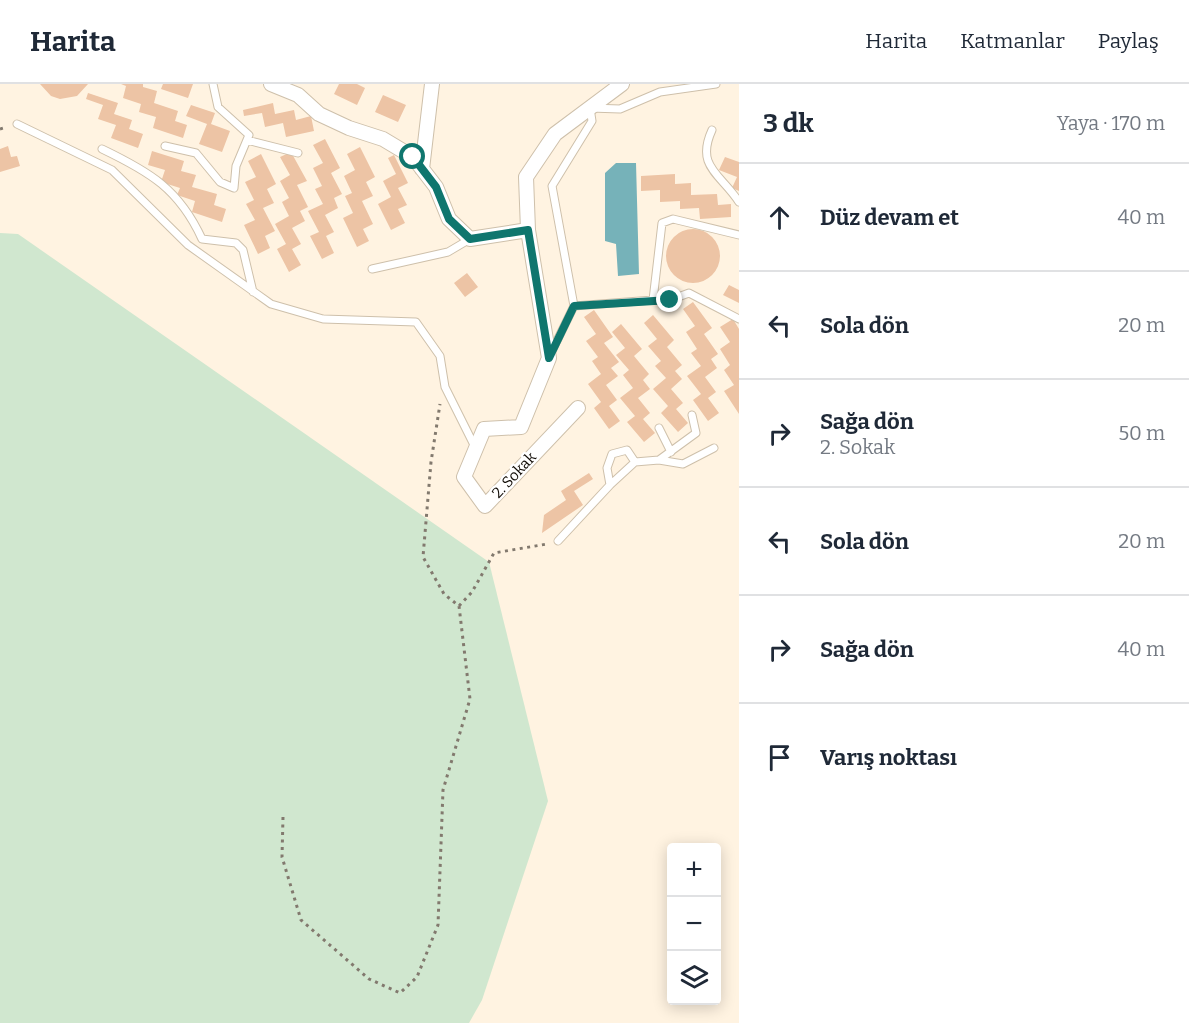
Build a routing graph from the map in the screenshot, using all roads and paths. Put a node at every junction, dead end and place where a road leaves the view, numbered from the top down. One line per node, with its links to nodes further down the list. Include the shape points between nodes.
1 (213, 84): 9 (lane, via 218,107 249,135)
2 (271, 84): 13 (street, via 298,95 319,114 383,139 413,157)
3 (432, 84): 13 (street)
4 (622, 84): 6 (street)
5 (716, 84): 6 (lane, via 660,92 620,109)
6 (590, 108): 15 (street, via 555,134 526,177); 21 (lane, via 592,121 552,186)
7 (18, 124): 19 (lane, via 112,170 188,245)
8 (712, 130): 14 (lane, via 705,144 708,166)
9 (247, 140): 10 (lane, via 236,166 234,188 220,182 196,153); 12 (lane)
10 (165, 146)
11 (102, 149): 19 (lane, via 166,185 202,239 236,243 243,250)
12 (298, 153)
13 (422, 169): 17 (street, via 436,187 449,219)
14 (739, 202)
15 (528, 230): 17 (street); 23 (street)
16 (739, 235): 20 (lane, via 674,219 662,223)
17 (470, 239): 18 (lane, via 448,252)
18 (372, 270)
19 (253, 292): 24 (lane, via 272,304 323,319 416,322 440,356)
20 (653, 300): 21 (lane); 22 (lane, via 670,300 689,293)
21 (574, 306): 23 (lane)
22 (739, 319)
23 (549, 358): 29 (street, 2. Sokak, via 521,427 484,429)
24 (444, 381): 29 (lane); 35 (path, via 431,462 423,557 444,594)
25 (578, 408): 29 (street, 2. Sokak, via 485,506 464,477)
26 (692, 415): 30 (lane, via 696,433)
27 (659, 428): 30 (lane)
28 (714, 448): 31 (lane, via 683,464)
29 (476, 449)
30 (671, 452): 31 (lane)
31 (659, 460): 32 (lane)
32 (635, 462): 33 (lane); 33 (lane, via 627,450 612,454 607,468)
33 (610, 485): 34 (lane)
34 (558, 541): 35 (path, via 494,554)
35 (459, 606): 36 (path, via 470,699 443,790 438,925 417,977 400,993 369,979 301,920 282,857)
36 (283, 817)

